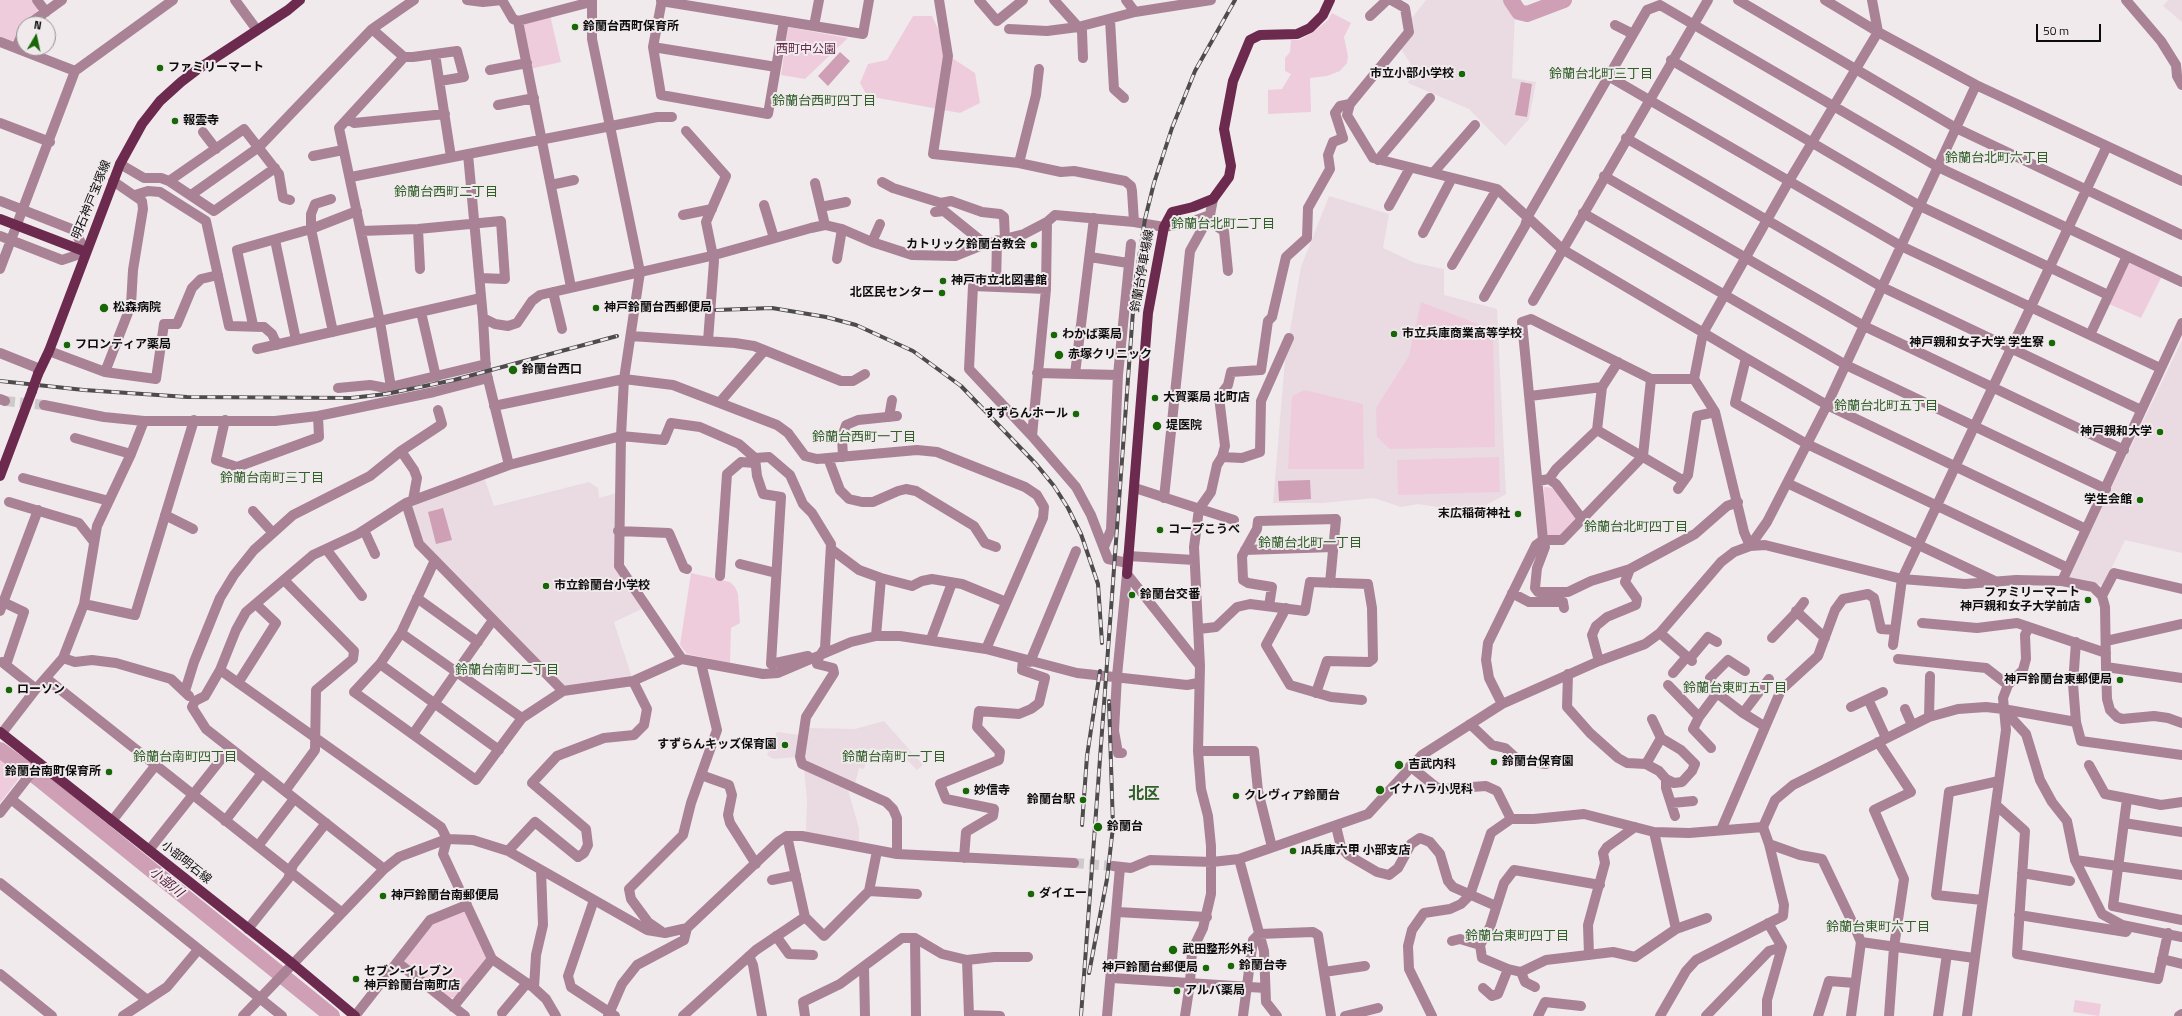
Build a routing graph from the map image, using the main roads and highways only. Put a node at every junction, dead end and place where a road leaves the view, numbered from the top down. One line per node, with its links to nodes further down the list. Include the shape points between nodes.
1 (300, 0): 4 (main road, 明石神戸宝塚線, via 198,69 160,101 142,124 120,164)
2 (1330, 0): 7 (main road, 鈴蘭台停車場線, via 1323,15 1310,28 1297,34 1260,35 1250,40 1233,81 1224,129 1231,166 1229,177 1213,199 1172,212 1164,227 1148,313)
3 (0, 219): 4 (main road)
4 (86, 252): 5 (main road, 明石神戸宝塚線, bridge)
5 (2, 465): 6 (main road, 明石神戸宝塚線)
6 (0, 476)
7 (1127, 574)
8 (1, 733): 9 (main road, 小部明石線)
9 (355, 1016)

